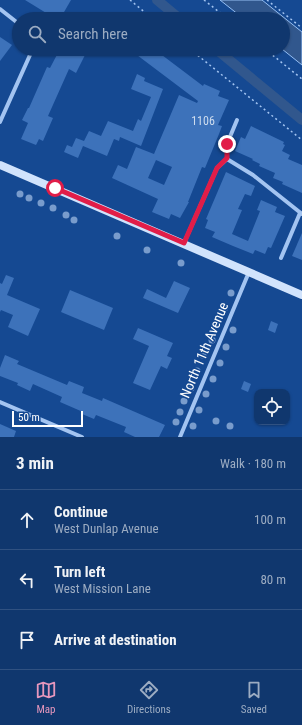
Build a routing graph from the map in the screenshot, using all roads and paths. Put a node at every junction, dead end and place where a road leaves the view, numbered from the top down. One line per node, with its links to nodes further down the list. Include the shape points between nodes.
1 (130, 0): 5 (path)
2 (204, 0): 6 (path)
3 (267, 0): 7 (path)
4 (0, 9): 8 (street)
5 (145, 12)
6 (219, 12)
7 (282, 12)
8 (12, 18)
9 (290, 18): 10 (path)
10 (302, 28)
11 (30, 56): 16 (street)
12 (199, 56): 17 (path)
13 (274, 56): 14 (path)
14 (302, 78)
15 (237, 120): 18 (street, via 227,144)
16 (0, 122)
17 (302, 140)
18 (227, 158): 20 (street); 21 (street, via 217,168)
19 (0, 165): 21 (main road)
20 (301, 213): 22 (street)
21 (184, 243): 23 (main road)
22 (281, 258)
23 (249, 272): 24 (main road); 27 (street, North 11th Avenue)
24 (302, 295)
25 (0, 402): 26 (street)
26 (82, 437)
27 (180, 437)

